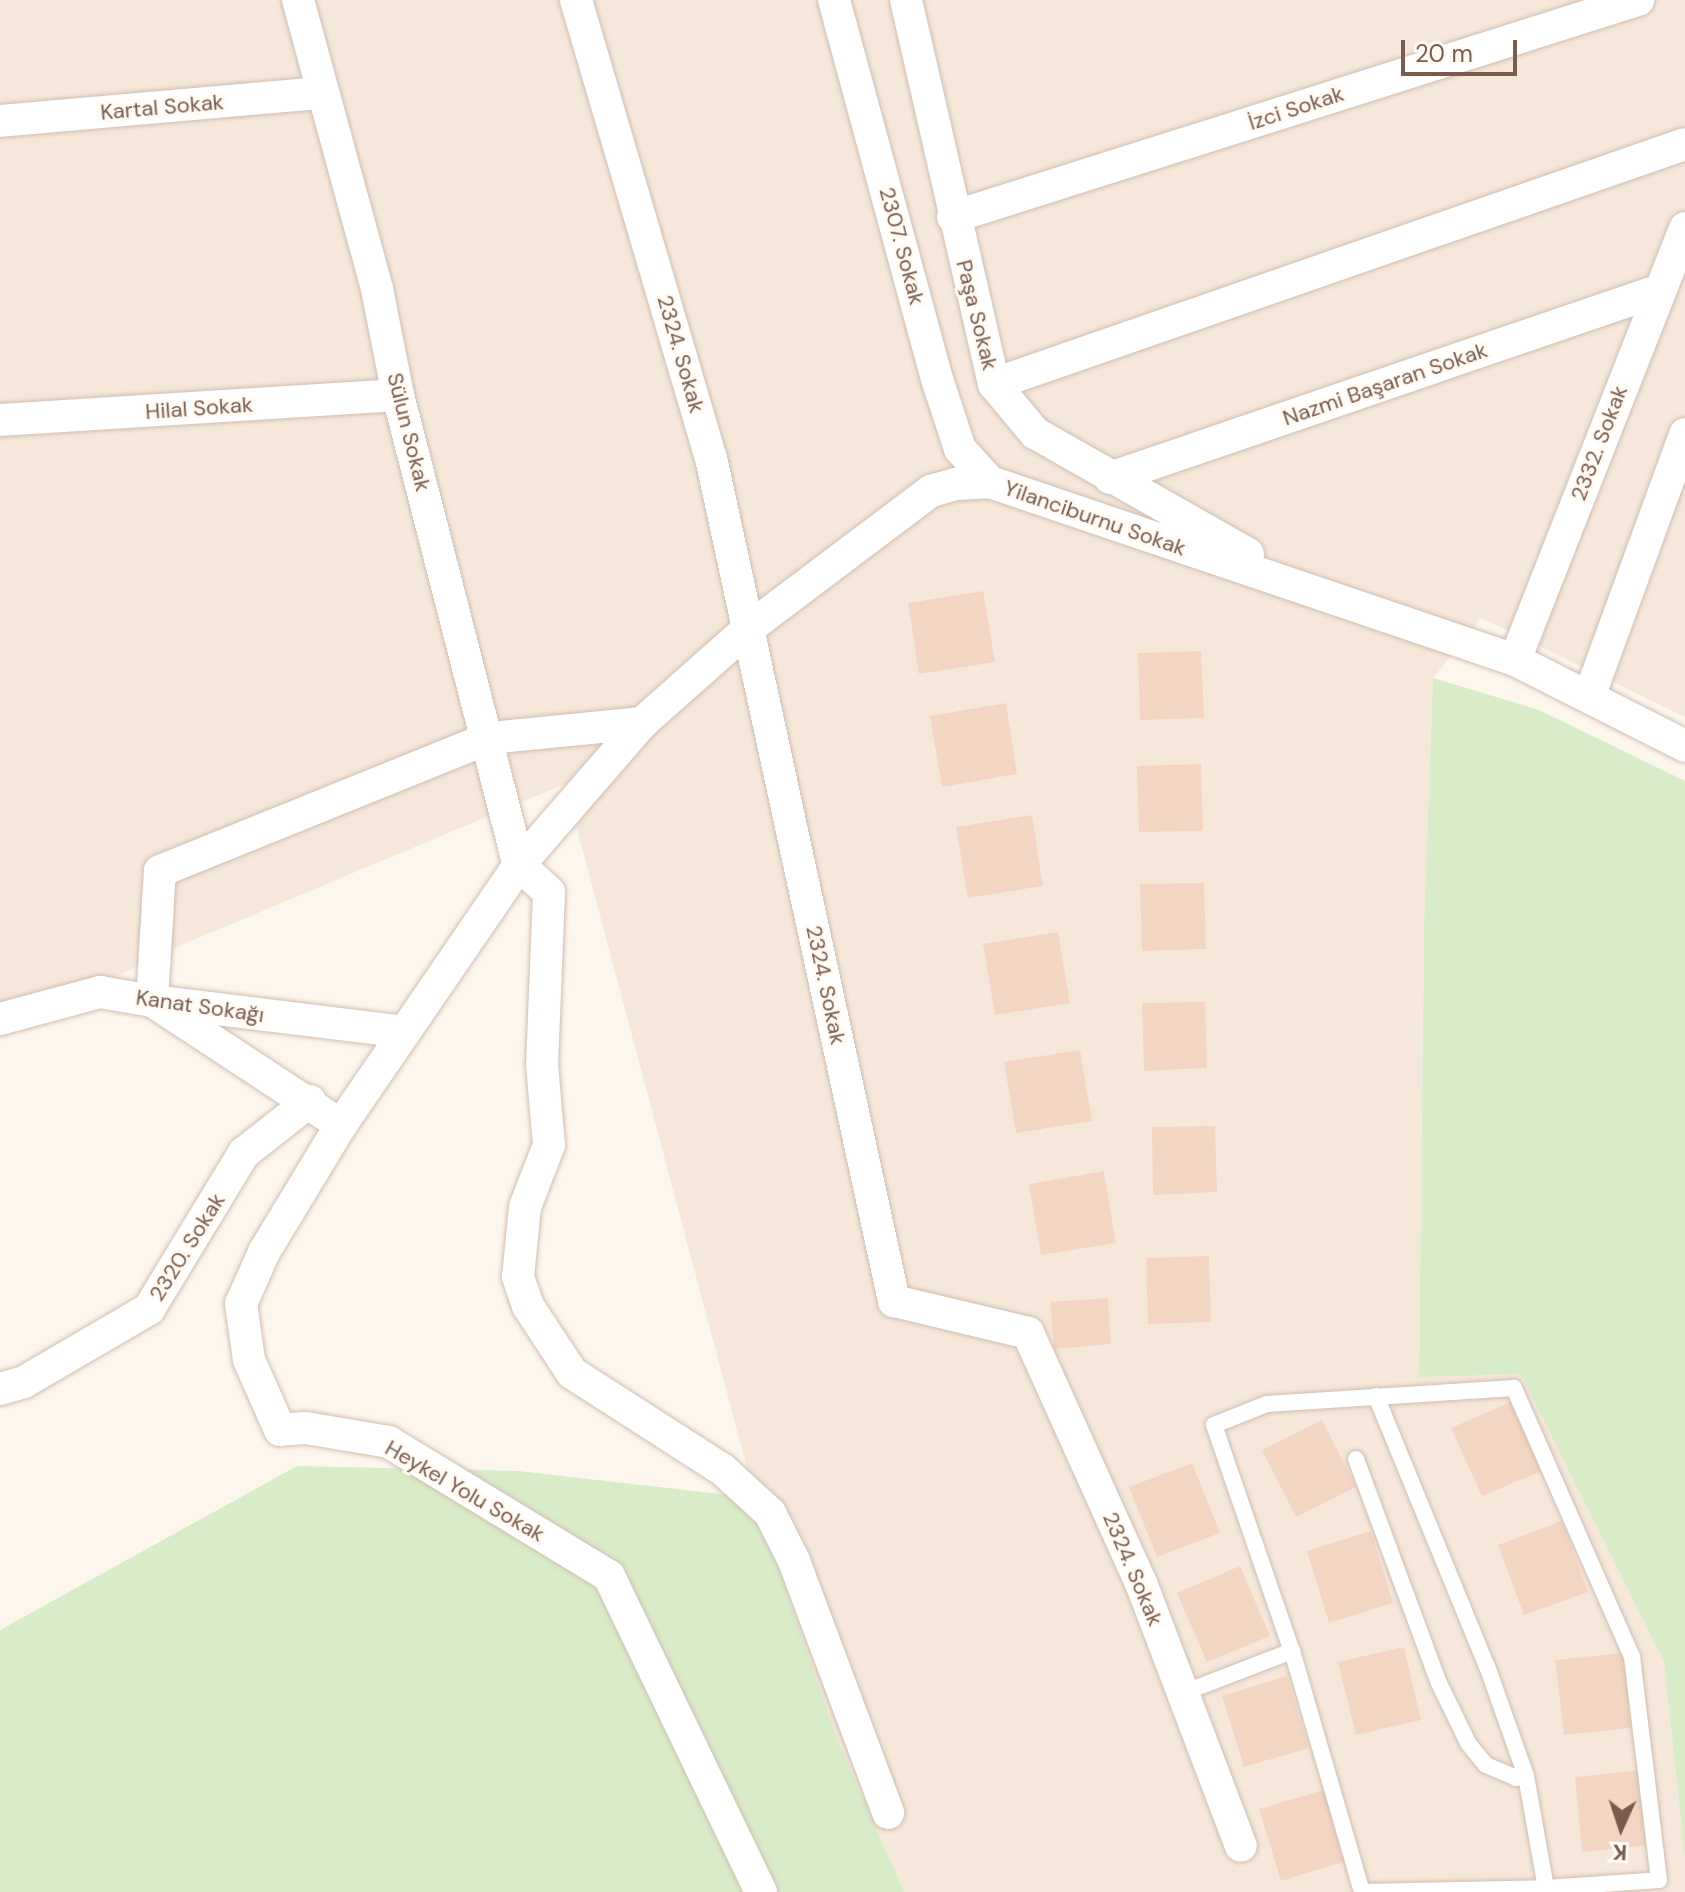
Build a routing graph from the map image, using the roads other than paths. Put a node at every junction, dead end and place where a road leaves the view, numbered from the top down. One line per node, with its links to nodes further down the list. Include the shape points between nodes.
1 (298, 0): 6 (street, Sülun Sokak)
2 (576, 0): 19 (street, 2324. Sokak, via 711,458)
3 (834, 0): 17 (street, 2307. Sokak, via 937,379 960,449)
4 (906, 0): 9 (street, Paşa Sokak)
5 (1638, 0): 9 (street, İzci Sokak)
6 (323, 93): 7 (street, Kartal Sokak); 13 (street, Sülun Sokak, via 377,289)
7 (0, 121)
8 (1685, 144): 12 (street)
9 (953, 217): 12 (street, Paşa Sokak)
10 (1685, 228): 11 (street, 2332. Sokak)
11 (1660, 290): 16 (street, Nazmi Başaran Sokak); 20 (street, 2332. Sokak)
12 (994, 384): 16 (street, Paşa Sokak, via 1035,433)
13 (398, 395): 14 (street, Hilal Sokak); 23 (street, Sülun Sokak)
14 (0, 420)
15 (1685, 434): 21 (street)
16 (1110, 478): 18 (street, Paşa Sokak)
17 (990, 482): 18 (street, Yilanciburnu Sokak); 19 (street, Yilanciburnu Sokak, via 931,491)
18 (1325, 596): 20 (street, Yilanciburnu Sokak)
19 (749, 628): 22 (street, Yilanciburnu Sokak); 35 (street, 2324. Sokak, via 894,1301 1028,1333 1141,1583)
20 (1515, 660): 21 (street, Yilanciburnu Sokak)
21 (1589, 697): 24 (street, Yilanciburnu Sokak)
22 (642, 723): 23 (street); 25 (street, Yilanciburnu Sokak)
23 (489, 738): 25 (street, Sülun Sokak); 26 (street, via 160,871)
24 (1685, 746)
25 (519, 865): 28 (street, Heykel Yolu Sokak); 37 (street, via 549,892 542,1064 549,1145 525,1207 518,1277 528,1306 572,1373 723,1470 770,1513 794,1561)
26 (152, 1001): 27 (street, Kanat Sokağı, via 100,992); 28 (street, Kanat Sokağı); 29 (street)
27 (0, 1019)
28 (404, 1032): 30 (street, Heykel Yolu Sokak)
29 (310, 1101): 30 (street); 31 (street, 2320. Sokak, via 244,1153 149,1309 24,1382)
30 (341, 1125): 40 (street, Heykel Yolu Sokak, via 264,1252 241,1304 249,1360 280,1430 306,1428 389,1442 609,1576)
31 (0, 1389)
32 (1376, 1396): 34 (lane, via 1267,1404 1214,1425); 36 (lane, via 1487,1666); 39 (lane, via 1514,1388 1632,1657 1659,1880)
33 (1356, 1459): 36 (lane, via 1439,1683 1468,1743 1486,1765 1516,1778)
34 (1292, 1651): 35 (lane); 39 (lane, via 1362,1892)
35 (1183, 1693): 38 (street, 2324. Sokak)
36 (1526, 1776): 39 (lane)
37 (888, 1813)
38 (1241, 1846)
39 (1546, 1888)
40 (761, 1892)

